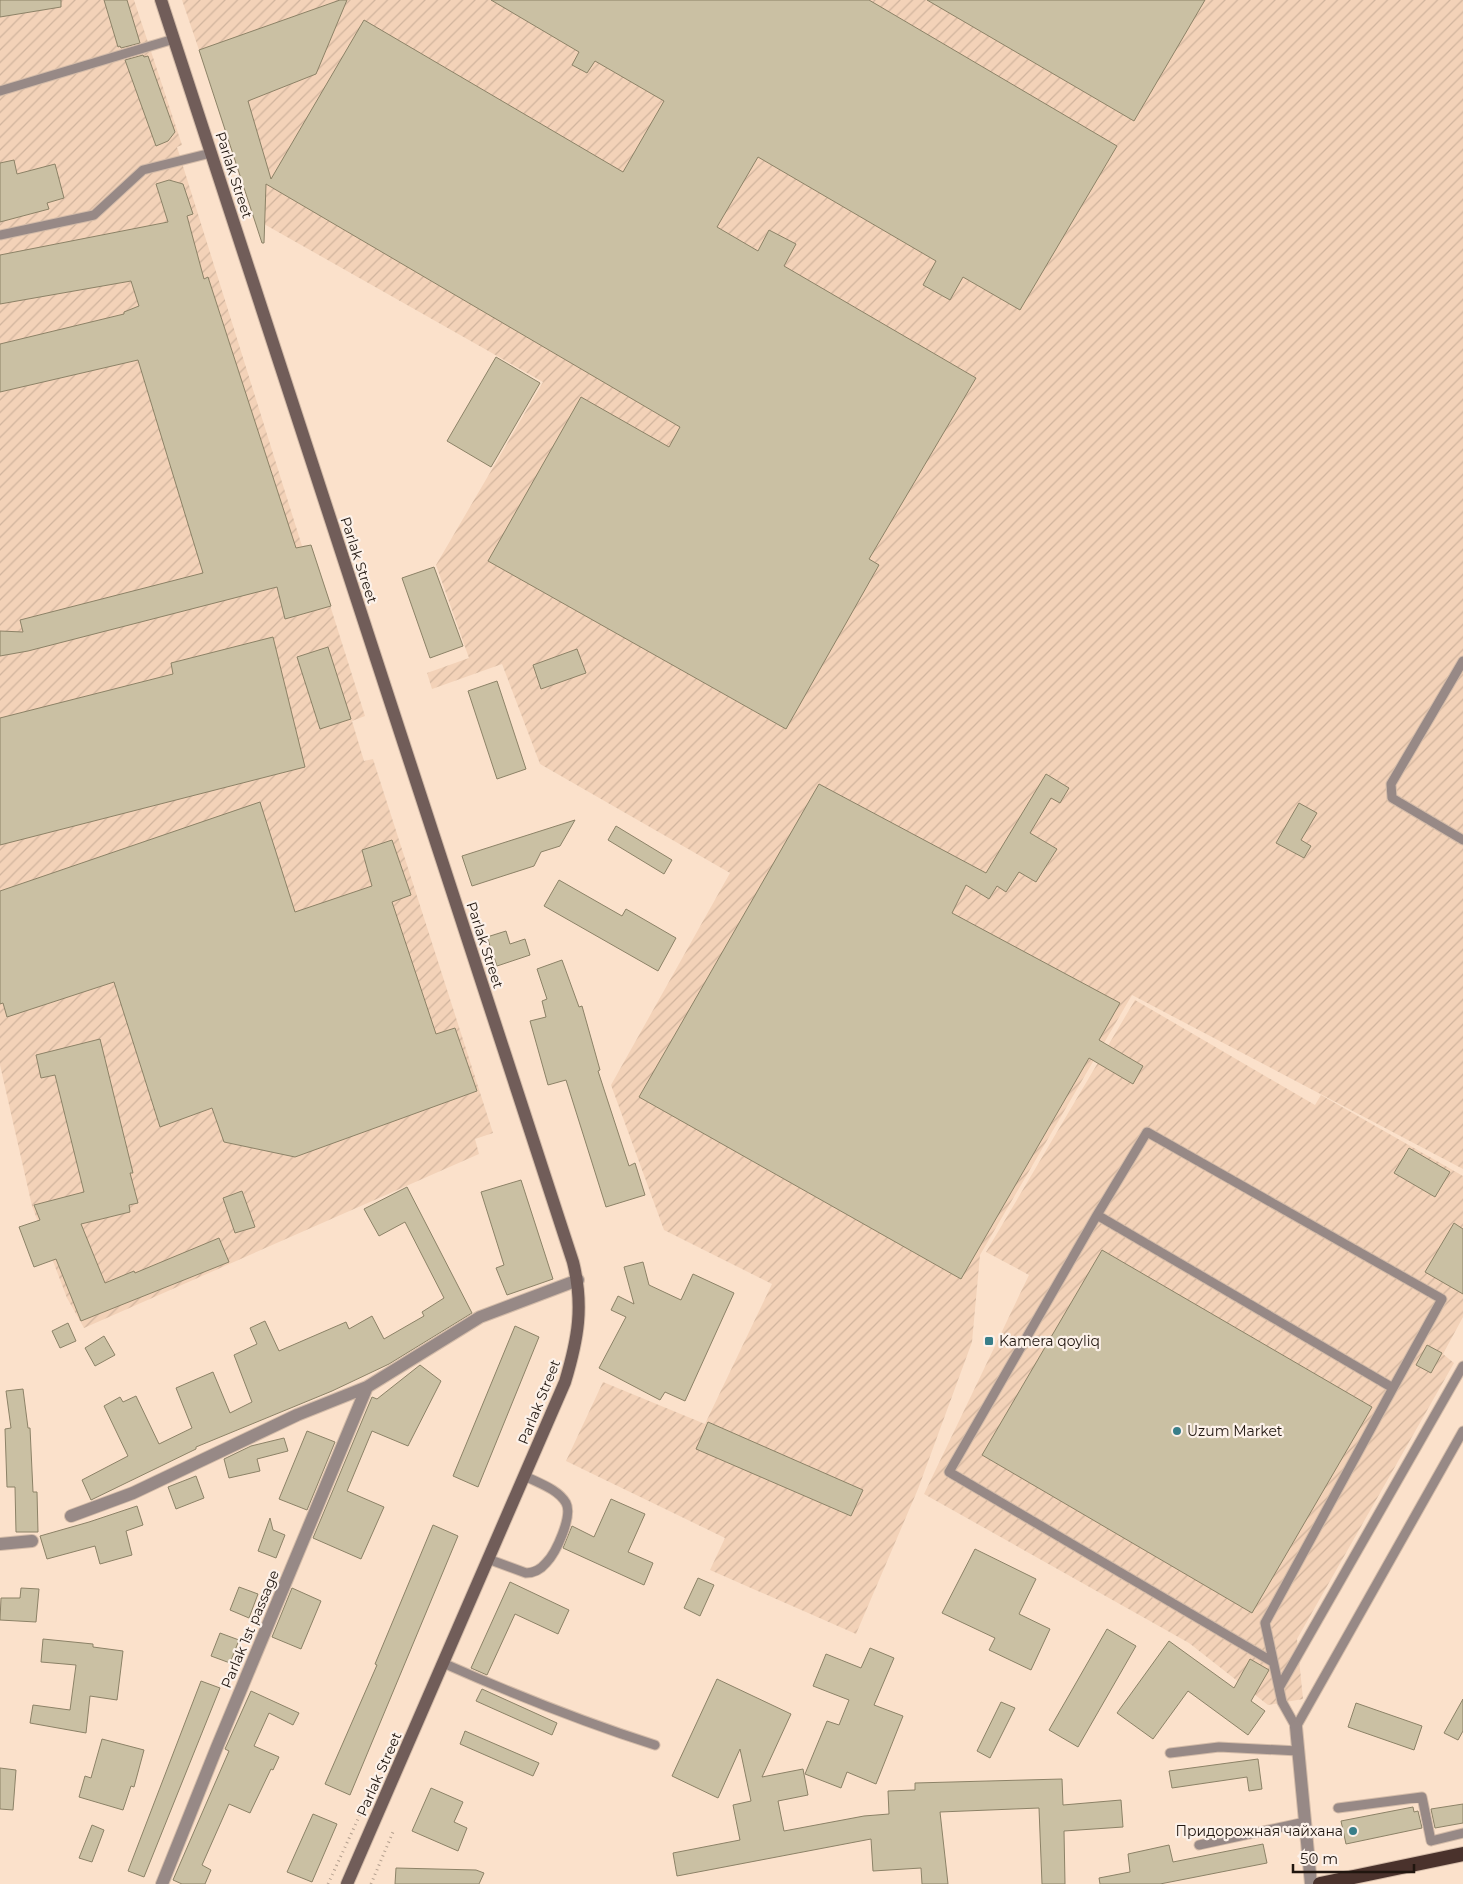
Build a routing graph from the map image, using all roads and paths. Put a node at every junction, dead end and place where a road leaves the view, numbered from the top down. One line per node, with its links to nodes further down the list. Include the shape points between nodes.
1 (161, 0): 2 (main road, Parlak Street)
2 (174, 39): 3 (lane); 4 (main road, Parlak Street)
3 (0, 91)
4 (211, 153): 5 (lane, via 142,170 94,215); 9 (main road, Parlak Street)
5 (0, 236)
6 (1463, 661): 7 (lane, via 1391,784 1392,798)
7 (1463, 840)
8 (1097, 1215): 12 (lane); 12 (lane, via 1147,1132 1442,1299); 19 (lane, via 949,1472)
9 (578, 1280): 11 (street, via 480,1317); 14 (main road, Parlak Street, via 580,1309 574,1352 563,1389)
10 (1463, 1366): 21 (lane)
11 (367, 1387): 15 (street, via 297,1415 134,1493); 33 (street, Parlak 1st passage)
12 (1393, 1388): 19 (lane, via 1265,1623)
13 (1463, 1431): 22 (lane)
14 (525, 1476): 18 (main road, Parlak Street); 18 (lane, via 558,1493 566,1502 568,1518 559,1541 547,1562 531,1573)
15 (71, 1516)
16 (32, 1541): 17 (street)
17 (0, 1544)
18 (488, 1560): 20 (main road, Parlak Street)
19 (1273, 1662): 21 (lane)
20 (443, 1663): 23 (lane, via 492,1685); 35 (main road, Parlak Street)
21 (1279, 1688): 22 (lane, via 1282,1702)
22 (1296, 1727): 24 (street)
23 (655, 1745)
24 (1298, 1752): 25 (lane, via 1219,1747); 28 (street)
25 (1170, 1753)
26 (365, 1803): 34 (path)
27 (1338, 1808): 30 (lane, via 1422,1797 1431,1841)
28 (1305, 1822): 31 (lane); 37 (street)
29 (393, 1832): 36 (path)
30 (1463, 1833)
31 (1199, 1845)
32 (1463, 1854): 38 (highway)
33 (162, 1884)
34 (328, 1884)
35 (347, 1884)
36 (371, 1884)
37 (1311, 1884)
38 (1320, 1884)

